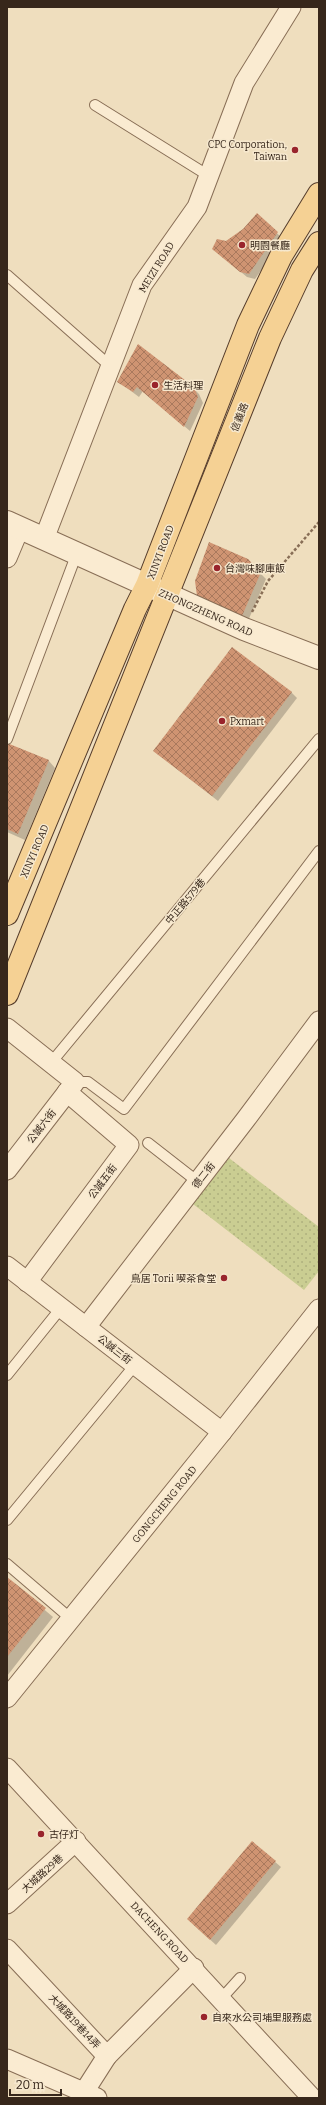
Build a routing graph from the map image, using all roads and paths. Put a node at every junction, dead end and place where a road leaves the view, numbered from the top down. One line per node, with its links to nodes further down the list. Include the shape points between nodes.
1 (291, 7): 3 (street, MEIZI ROAD, via 244,82)
2 (95, 105): 3 (lane)
3 (209, 176): 7 (street, MEIZI ROAD, via 197,207 142,285)
4 (319, 194): 13 (main road, XINYI ROAD, via 281,256 248,325)
5 (319, 243): 14 (main road, 信義路, via 302,270 270,338)
6 (7, 275): 7 (lane)
7 (110, 366): 10 (street, MEIZI ROAD)
8 (319, 522): 15 (path, via 268,581)
9 (14, 525): 10 (street, ZHONGZHENG ROAD); 12 (street)
10 (44, 539): 11 (street, ZHONGZHENG ROAD)
11 (77, 553): 13 (street, ZHONGZHENG ROAD); 17 (lane)
12 (7, 558)
13 (147, 585): 14 (street, ZHONGZHENG ROAD); 20 (main road, XINYI ROAD)
14 (168, 595): 15 (street, ZHONGZHENG ROAD); 21 (main road)
15 (244, 629): 16 (street, ZHONGZHENG ROAD)
16 (319, 658)
17 (7, 739)
18 (319, 739): 24 (lane, 中正路579巷)
19 (319, 851): 25 (lane, via 124,1109 88,1082)
20 (7, 914)
21 (7, 994)
22 (319, 1021): 28 (street, 德二街)
23 (7, 1028): 24 (street)
24 (50, 1064): 25 (street)
25 (71, 1087): 27 (street, 公誠六街); 30 (street, 公誠五街, via 129,1145)
26 (148, 1143): 28 (lane)
27 (7, 1170)
28 (198, 1182): 33 (street, 德二街)
29 (7, 1266): 30 (street, 公誠三街)
30 (27, 1282): 31 (street, 公誠三街)
31 (62, 1308): 33 (street, 公誠三街); 35 (lane)
32 (318, 1313): 36 (street, GONGCHENG ROAD)
33 (86, 1327): 34 (street, 公誠三街)
34 (135, 1365): 36 (street, 公誠三街); 37 (lane)
35 (7, 1375)
36 (222, 1432): 39 (street, GONGCHENG ROAD)
37 (7, 1520)
38 (7, 1564): 39 (lane)
39 (70, 1618): 40 (street, GONGCHENG ROAD)
40 (7, 1698)
41 (7, 1768): 42 (street, DACHENG ROAD)
42 (76, 1841): 43 (street, 大城路29巷); 45 (street, DACHENG ROAD)
43 (7, 1904)
44 (7, 1949): 48 (street, 大城路19巷14弄)
45 (194, 1968): 47 (street, DACHENG ROAD); 48 (street, 大城路19巷14弄)
46 (240, 1978): 47 (lane)
47 (221, 1999): 51 (street, DACHENG ROAD)
48 (108, 2056): 50 (street)
49 (7, 2059): 50 (street)
50 (91, 2095)
51 (312, 2098)

